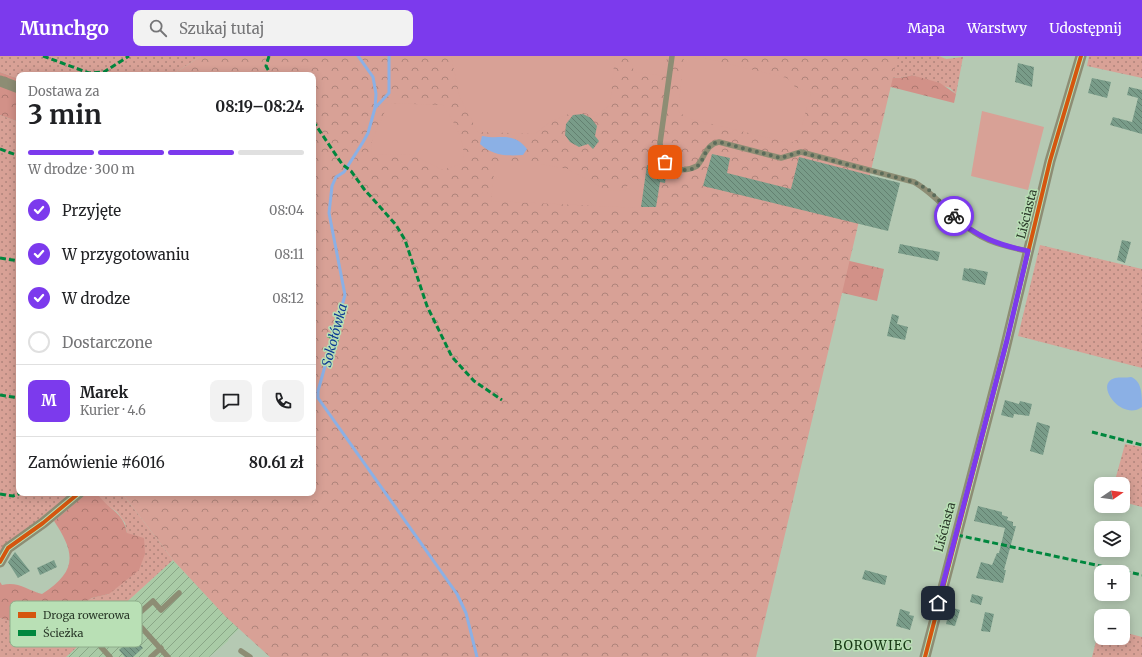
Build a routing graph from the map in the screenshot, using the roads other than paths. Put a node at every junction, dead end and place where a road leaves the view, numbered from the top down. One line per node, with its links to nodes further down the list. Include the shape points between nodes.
1 (672, 56): 5 (lane, via 660,143 662,159 672,168 685,170 697,166 706,150 713,143 719,142 781,158 800,152 914,182 929,190 957,219 982,237)
2 (1081, 56): 5 (street, Liściasta, via 1050,161)
3 (0, 81): 4 (street)
4 (16, 87)
5 (1028, 251): 18 (street, Liściasta)
6 (75, 496): 7 (street, via 8,548)
7 (0, 562)
8 (179, 593): 9 (lane, via 161,610 153,600)
9 (142, 610)
10 (142, 628): 12 (lane)
11 (101, 647): 14 (lane)
12 (160, 648): 15 (lane); 16 (lane)
13 (241, 651): 17 (lane)
14 (110, 657)
15 (151, 657)
16 (168, 657)
17 (250, 657)
18 (925, 657)

